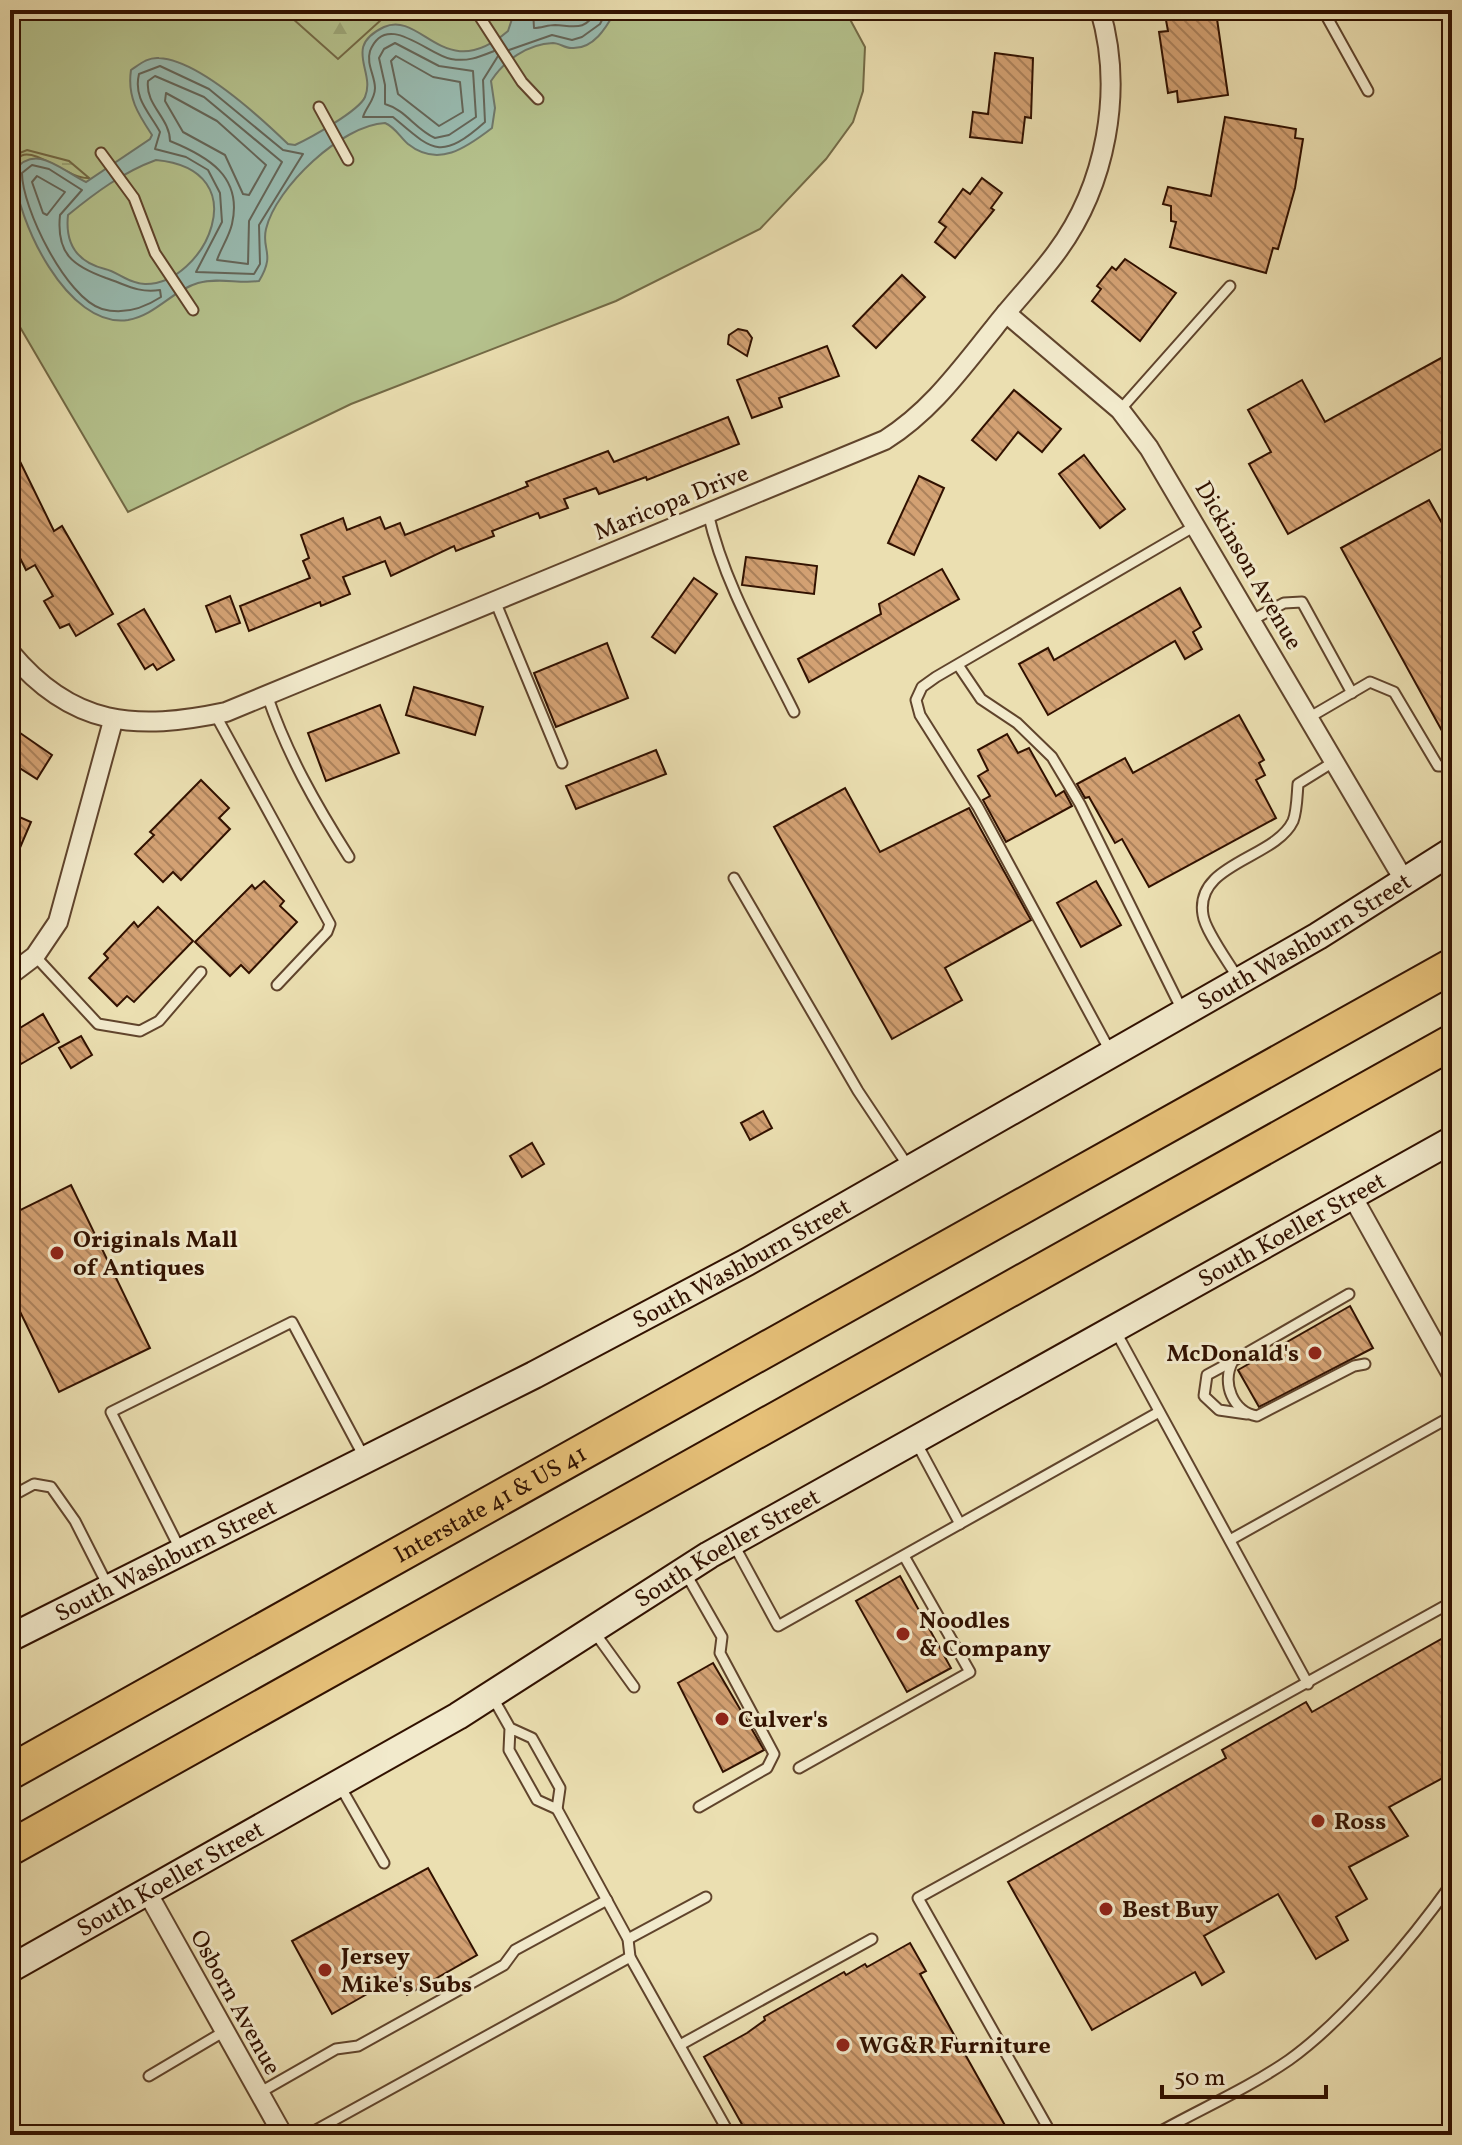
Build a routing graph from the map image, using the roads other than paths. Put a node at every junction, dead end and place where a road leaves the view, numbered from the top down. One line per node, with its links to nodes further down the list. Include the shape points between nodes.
1 (1323, 10): 4 (lane)
2 (1106, 12): 11 (street, Maricopa Drive, via 1110,90 1095,176 1069,233)
3 (478, 14): 5 (lane)
4 (1368, 91)
5 (538, 99)
6 (319, 107): 8 (lane)
7 (101, 153): 10 (lane, via 134,198 163,267)
8 (348, 160)
9 (1230, 286): 12 (lane)
10 (193, 310)
11 (1006, 313): 12 (street, Dickinson Avenue); 13 (street, Maricopa Drive, via 934,403 911,423 885,440)
12 (1120, 410): 14 (street, Dickinson Avenue)
13 (708, 513): 15 (street, Maricopa Drive); 21 (lane, via 716,548 741,606)
14 (1197, 525): 16 (street, Dickinson Avenue); 18 (lane)
15 (495, 601): 20 (street, Maricopa Drive); 26 (lane)
16 (1252, 620): 19 (lane, via 1284,603 1302,602); 23 (street, Dickinson Avenue)
17 (10, 652): 24 (street, Maricopa Drive, via 66,701)
18 (958, 665): 38 (lane, via 981,699 1017,723 1052,757); 40 (lane, via 922,687 916,700 920,715 978,807)
19 (1352, 693): 23 (lane); 27 (lane, via 1370,682 1394,692 1438,766)
20 (267, 695): 22 (street, Maricopa Drive); 29 (lane, via 295,765)
21 (794, 712)
22 (215, 714): 24 (street, Maricopa Drive, via 187,721); 37 (lane, via 330,924)
23 (1310, 717): 25 (street, Dickinson Avenue)
24 (113, 721): 32 (street, via 58,922)
25 (1335, 761): 31 (street, Dickinson Avenue); 36 (lane, via 1298,784 1293,820 1277,840 1218,875 1206,890 1203,915)
26 (562, 763)
27 (1452, 766)
28 (1452, 851): 31 (street, South Washburn Street)
29 (349, 857)
30 (734, 878): 42 (lane, via 858,1091)
31 (1404, 880): 36 (street, South Washburn Street)
32 (35, 956): 34 (lane, via 98,1024 140,1031 159,1021); 35 (street)
33 (1452, 966): 70 (highway, Interstate 41 & US 41)
34 (201, 972)
35 (10, 975)
36 (1240, 981): 38 (street, South Washburn Street)
37 (277, 985)
38 (1184, 1013): 40 (street, South Washburn Street)
39 (1452, 1042): 74 (highway)
40 (1112, 1054): 42 (street, South Washburn Street)
41 (1452, 1140): 43 (street, South Koeller Street)
42 (910, 1169): 53 (street, South Washburn Street, via 747,1262)
43 (1351, 1194): 45 (street, South Koeller Street); 48 (street)
44 (1349, 1294): 46 (lane)
45 (1113, 1329): 49 (lane); 52 (street, South Koeller Street)
46 (1233, 1361): 50 (lane, via 1229,1388); 50 (lane, via 1207,1375 1204,1396 1219,1410)
47 (1365, 1364): 50 (lane, via 1268,1412)
48 (1452, 1375)
49 (1159, 1412): 55 (lane); 56 (lane)
50 (1247, 1414)
51 (1452, 1416): 56 (lane)
52 (915, 1440): 55 (lane); 57 (street, South Koeller Street)
53 (366, 1459): 58 (street, South Washburn Street); 58 (lane, via 292,1322 111,1412)
54 (10, 1497): 61 (lane, via 34,1484 51,1487)
55 (960, 1524): 59 (lane)
56 (1230, 1540): 65 (lane)
57 (732, 1542): 59 (lane, via 778,1626); 60 (street, South Koeller Street)
58 (182, 1552): 61 (street, South Washburn Street)
59 (904, 1556): 69 (lane, via 970,1672)
60 (684, 1571): 63 (street, South Koeller Street); 72 (lane, via 722,1637 720,1653 774,1754 767,1768)
61 (109, 1588): 64 (street, South Washburn Street)
62 (1452, 1602): 65 (lane)
63 (593, 1630): 66 (lane); 67 (street, South Koeller Street)
64 (10, 1638)
65 (1308, 1684): 91 (lane, via 918,1898)
66 (634, 1687)
67 (492, 1695): 68 (lane); 71 (street, South Koeller Street)
68 (510, 1728): 73 (lane, via 509,1750 537,1800); 73 (lane, via 532,1738 560,1788)
69 (799, 1768)
70 (10, 1772)
71 (339, 1784): 75 (lane); 77 (street, South Koeller Street)
72 (699, 1807)
73 (557, 1809): 79 (lane)
74 (10, 1848)
75 (384, 1863)
76 (1452, 1883): 92 (lane, via 1375,1976 1289,2059)
77 (147, 1892): 83 (street, South Koeller Street); 84 (street, Osborn Avenue)
78 (706, 1897): 80 (lane)
79 (607, 1900): 80 (lane); 87 (lane, via 515,1950 490,1973)
80 (628, 1939): 82 (lane)
81 (872, 1939): 85 (lane)
82 (630, 1957): 85 (lane); 89 (lane)
83 (10, 1969)
84 (225, 2031): 86 (lane); 87 (street, Osborn Avenue)
85 (680, 2045): 90 (lane)
86 (149, 2076)
87 (259, 2093): 88 (street, Osborn Avenue)
88 (280, 2134)
89 (307, 2135)
90 (730, 2135)
91 (1052, 2135)
92 (1154, 2135)

